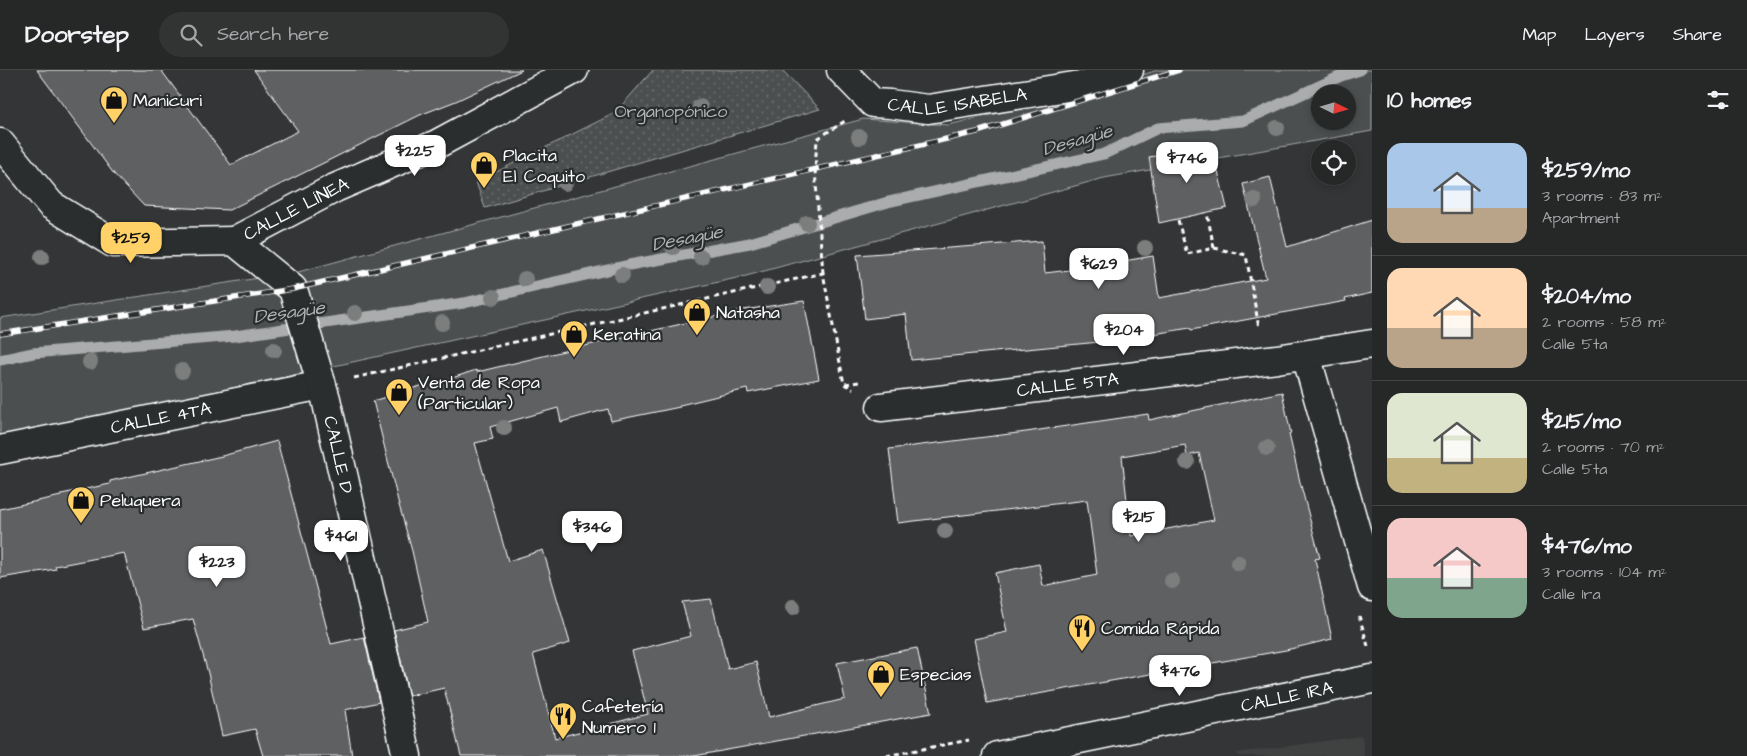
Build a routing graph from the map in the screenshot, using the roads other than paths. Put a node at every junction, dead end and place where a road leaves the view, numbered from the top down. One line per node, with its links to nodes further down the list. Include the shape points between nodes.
1 (574, 70): 5 (street, CALLE LÍNEA, via 437,144 335,188)
2 (841, 70): 3 (street, CALLE ISABELA, via 873,103 928,109 1093,83)
3 (1129, 70)
4 (0, 143): 5 (street, via 51,205 113,243)
5 (234, 241): 8 (street, CALLE D, via 293,289)
6 (1372, 344): 7 (street, CALLE 5TA)
7 (1306, 355): 9 (street, CALLE 5TA); 11 (street)
8 (322, 385): 10 (street, CALLE 4TA); 13 (street, CALLE D)
9 (881, 407)
10 (0, 450)
11 (1372, 587)
12 (1372, 679): 14 (street, CALLE 1RA)
13 (407, 756)
14 (996, 756)

